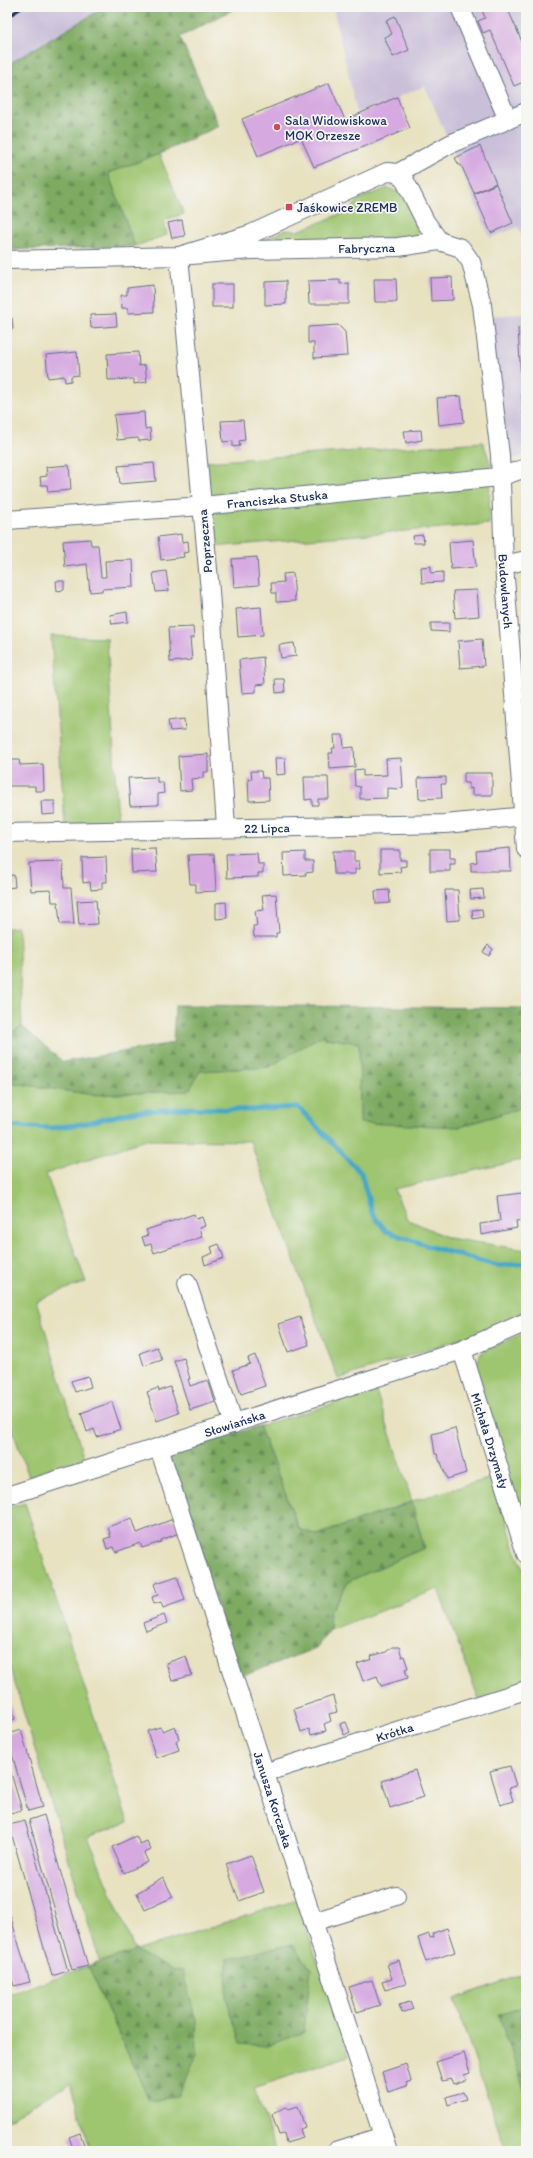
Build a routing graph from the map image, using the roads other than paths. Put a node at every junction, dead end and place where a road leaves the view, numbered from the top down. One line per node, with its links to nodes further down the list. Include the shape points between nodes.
1 (460, 7): 3 (street)
2 (526, 112): 3 (street)
3 (508, 120): 4 (street, via 450,144)
4 (398, 173): 5 (street, via 405,181 425,221); 6 (street, via 386,172 251,234)
5 (440, 241): 6 (street, Fabryczna, via 398,247 251,250); 9 (street, Fabryczna, via 461,248 471,262 482,305 500,455)
6 (179, 256): 7 (street, Fabryczna); 10 (street, Poprzeczna)
7 (7, 260)
8 (526, 468): 9 (street)
9 (499, 477): 10 (street, Franciszka Stuska); 13 (street, Budowlanych)
10 (202, 506): 11 (street, Franciszka Stuska); 15 (street, Poprzeczna)
11 (7, 520)
12 (526, 560): 13 (street)
13 (504, 565): 14 (street, Budowlanych)
14 (524, 816): 15 (street, 22 Lipca, via 445,824); 17 (street, Budowlanych)
15 (226, 827): 16 (street, 22 Lipca)
16 (7, 833)
17 (526, 849)
18 (187, 1282): 21 (street)
19 (526, 1322): 20 (street)
20 (462, 1350): 21 (street, Słowiańska); 24 (street, Michała Drzymały)
21 (234, 1424): 22 (street, Słowiańska)
22 (159, 1448): 23 (street, Słowiańska); 26 (street, Janusza Korczaka)
23 (7, 1496)
24 (526, 1554)
25 (526, 1690): 26 (street, Krótka)
26 (264, 1774): 28 (street, Janusza Korczaka)
27 (396, 1896): 28 (street)
28 (313, 1922): 29 (street, Janusza Korczaka)
29 (386, 2143): 30 (street)
30 (336, 2151)

